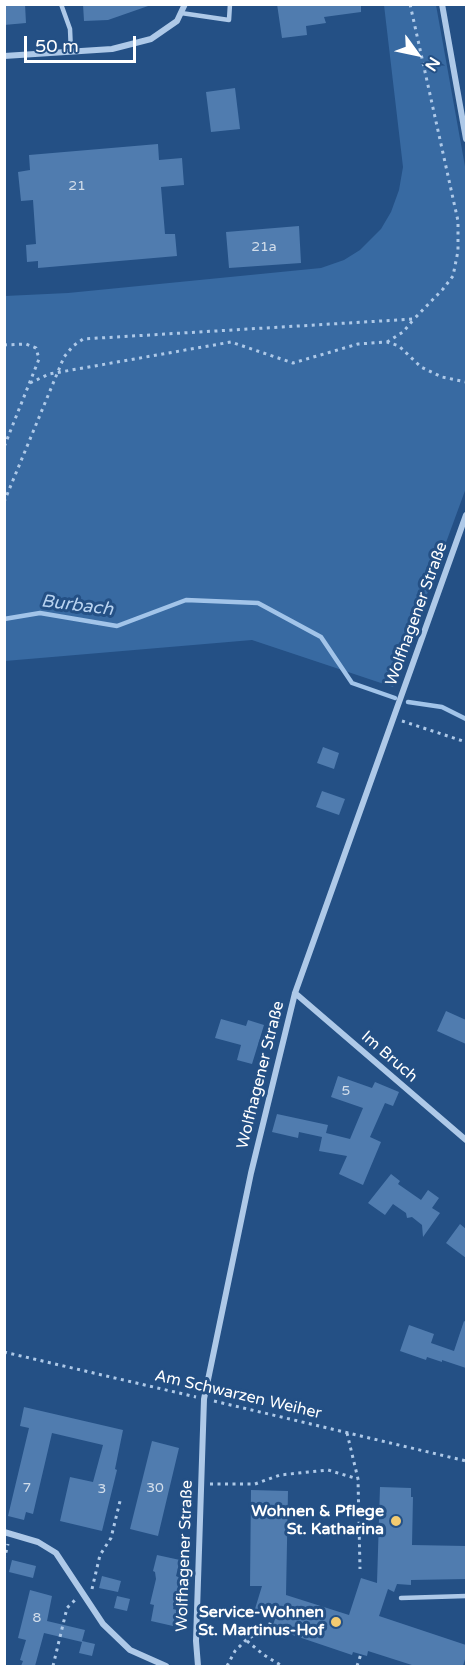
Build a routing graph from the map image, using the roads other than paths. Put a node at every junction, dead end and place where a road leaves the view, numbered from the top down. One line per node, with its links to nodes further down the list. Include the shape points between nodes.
1 (61, 4): 6 (lane, via 70,29)
2 (185, 4): 5 (street)
3 (230, 4): 5 (lane, via 229,20)
4 (442, 4): 8 (street)
5 (181, 13): 6 (street, via 177,21 151,39 112,49)
6 (71, 52): 7 (street)
7 (4, 56)
8 (466, 139)
9 (466, 515): 10 (street, Wolfhagener Straße)
10 (295, 993): 11 (street, Im Bruch); 16 (street, Wolfhagener Straße, via 251,1173 204,1399)
11 (466, 1140)
12 (8, 1533): 15 (street, via 38,1542 56,1553 103,1624 130,1650)
13 (466, 1596): 14 (lane)
14 (401, 1598)
15 (166, 1666)
16 (198, 1666)

